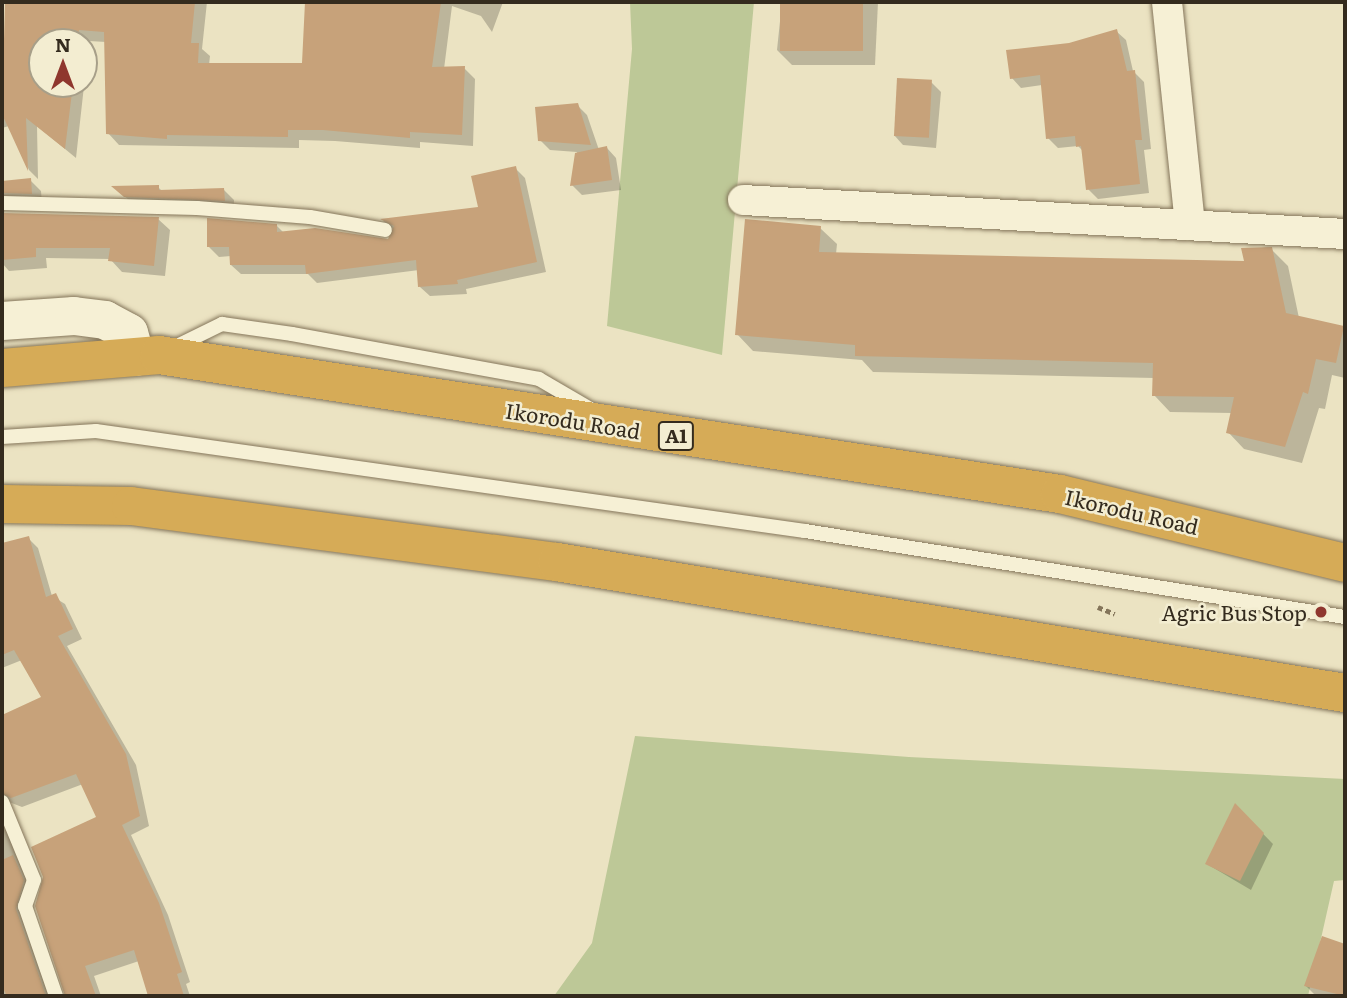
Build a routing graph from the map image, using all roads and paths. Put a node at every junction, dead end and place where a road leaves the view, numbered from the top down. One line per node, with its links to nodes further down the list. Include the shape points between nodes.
1 (1167, 2): 4 (street)
2 (743, 200): 4 (street)
3 (2, 203): 5 (lane, via 197,208 310,217)
4 (1190, 225): 6 (street)
5 (385, 230)
6 (1345, 234)
7 (2, 321): 8 (street, via 74,316 105,320 129,333)
8 (147, 356): 9 (highway, Ikorodu Road / A1); 12 (highway, Ikorodu Road / A1, via 1060,494)
9 (2, 368)
10 (2, 437): 15 (lane, via 109,433 805,531)
11 (2, 504): 16 (highway, via 131,506 516,556)
12 (1345, 563)
13 (1098, 607): 14 (path)
14 (1115, 614)
15 (1345, 617)
16 (1345, 693)
17 (2, 802): 18 (lane, via 34,880 24,906)
18 (56, 996)

